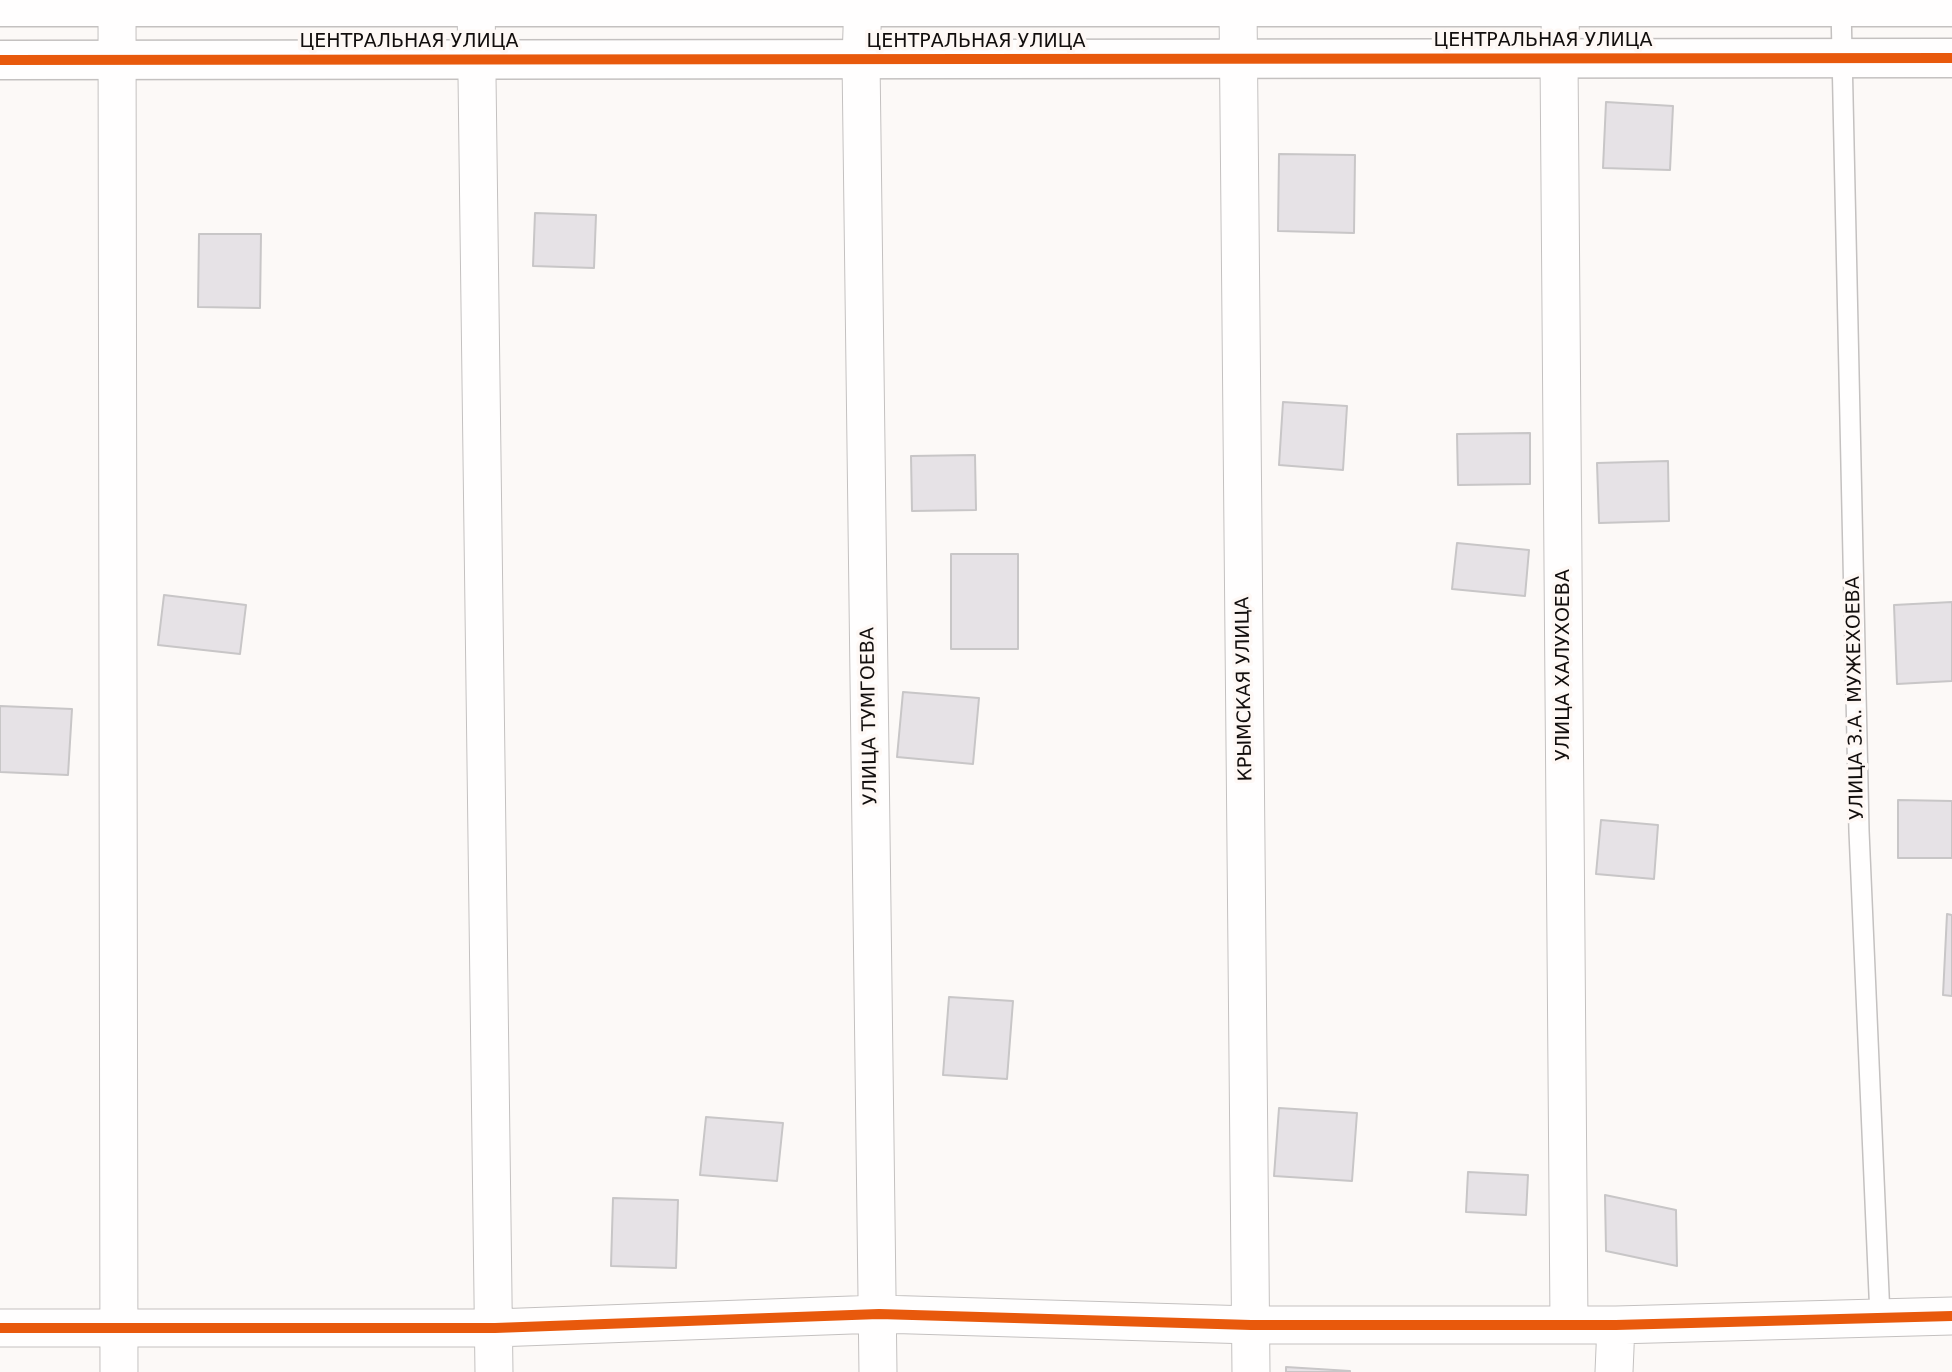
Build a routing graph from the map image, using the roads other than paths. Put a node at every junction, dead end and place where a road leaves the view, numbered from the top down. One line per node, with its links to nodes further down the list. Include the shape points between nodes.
1 (1757, 3): 7 (street, ЦЕНТРАЛЬНАЯ УЛИЦА); 8 (street, ЦЕНТРАЛЬНАЯ УЛИЦА)
2 (117, 4): 3 (street, ЦЕНТРАЛЬНАЯ УЛИЦА); 5 (street, ЦЕНТРАЛЬНАЯ УЛИЦА); 15 (street)
3 (476, 4): 4 (street, ЦЕНТРАЛЬНАЯ УЛИЦА); 16 (street)
4 (863, 4): 6 (street, ЦЕНТРАЛЬНАЯ УЛИЦА); 17 (street, УЛИЦА ТУМГОЕВА)
5 (0, 7)
6 (1238, 7): 7 (street, ЦЕНТРАЛЬНАЯ УЛИЦА); 12 (street, КРЫМСКАЯ УЛИЦА)
7 (1561, 7): 13 (street, УЛИЦА ХАЛУХОЕВА)
8 (1841, 7): 9 (street, ЦЕНТРАЛЬНАЯ УЛИЦА); 10 (lane, УЛИЦА З.А. МУЖЕХОЕВА)
9 (1952, 7)
10 (1842, 58): 11 (street, ЦЕНТРАЛЬНАЯ УЛИЦА); 13 (street, ЦЕНТРАЛЬНАЯ УЛИЦА); 20 (lane, УЛИЦА З.А. МУЖЕХОЕВА, via 1859,831)
11 (1952, 58)
12 (1238, 59): 13 (street, ЦЕНТРАЛЬНАЯ УЛИЦА); 17 (street, ЦЕНТРАЛЬНАЯ УЛИЦА); 22 (street, КРЫМСКАЯ УЛИЦА)
13 (1559, 59): 21 (street, УЛИЦА ХАЛУХОЕВА)
14 (0, 60): 15 (street, ЦЕНТРАЛЬНАЯ УЛИЦА)
15 (116, 60): 16 (street, ЦЕНТРАЛЬНАЯ УЛИЦА); 24 (street)
16 (476, 60): 17 (street, ЦЕНТРАЛЬНАЯ УЛИЦА); 26 (street)
17 (861, 60): 18 (street, УЛИЦА ТУМГОЕВА)
18 (879, 1314): 22 (street); 26 (street); 29 (street, УЛИЦА ТУМГОЕВА)
19 (1952, 1316): 20 (street)
20 (1880, 1317): 23 (street)
21 (1569, 1323): 22 (street); 23 (street)
22 (1251, 1325): 30 (street, КРЫМСКАЯ УЛИЦА)
23 (1616, 1325): 31 (street)
24 (118, 1327): 25 (street); 26 (street); 27 (street)
25 (0, 1328)
26 (495, 1328): 28 (street)
27 (118, 1372)
28 (494, 1372)
29 (878, 1372)
30 (1251, 1372)
31 (1614, 1372)

